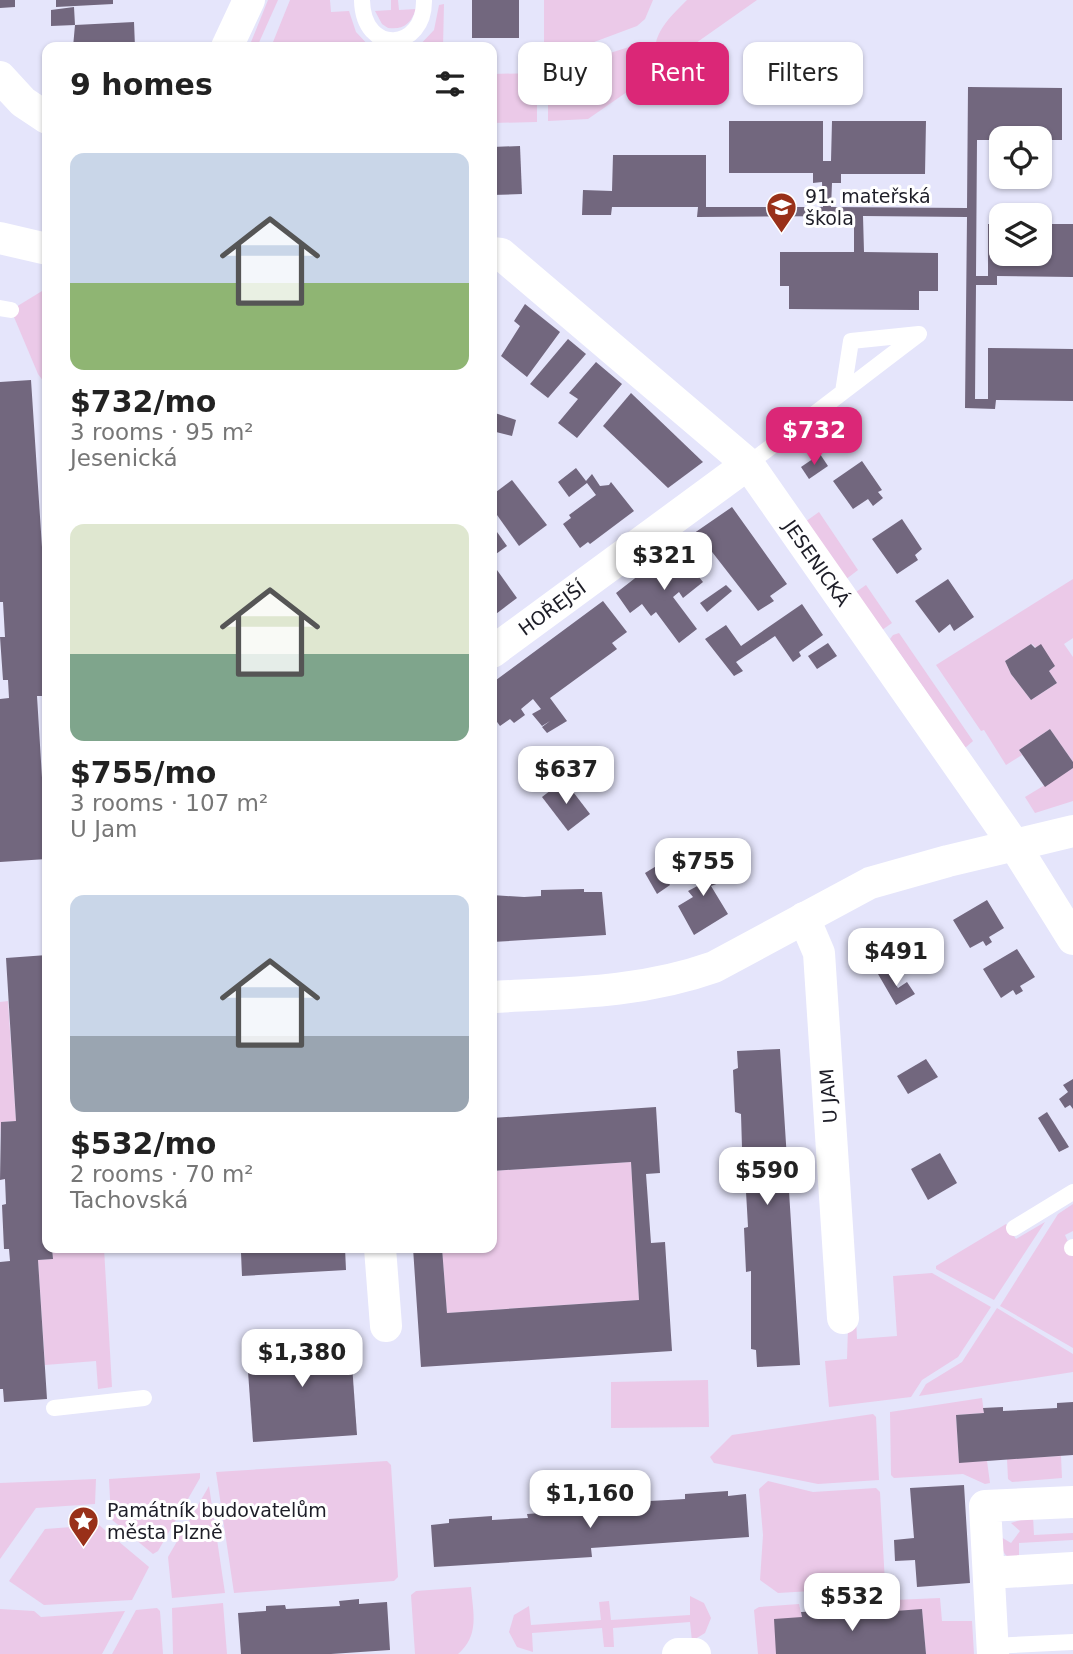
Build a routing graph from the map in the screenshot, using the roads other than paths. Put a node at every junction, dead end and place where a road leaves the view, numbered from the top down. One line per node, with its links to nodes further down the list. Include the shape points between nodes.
1 (249, 0): 4 (street)
2 (362, 0): 3 (lane, via 369,30 395,40 415,31)
3 (424, 0)
4 (230, 42)
5 (0, 77): 6 (street, via 23,103)
6 (42, 115)
7 (0, 238): 8 (street)
8 (42, 248)
9 (497, 254): 11 (street, JESENICKÁ)
10 (843, 392): 10 (lane, via 908,342 919,334 851,341); 11 (lane)
11 (748, 464): 12 (street, HOŘEJŠÍ); 14 (street, JESENICKÁ)
12 (497, 648)
13 (1073, 831): 14 (street)
14 (1015, 846): 15 (street, via 870,883); 16 (street, JESENICKÁ)
15 (804, 918): 17 (street, via 687,977 637,987); 21 (street, U JAM, via 819,953)
16 (1073, 939)
17 (497, 997)
18 (1073, 1192): 19 (lane)
19 (1013, 1228)
20 (380, 1253): 22 (street)
21 (843, 1318)
22 (386, 1326)
23 (144, 1398): 24 (lane)
24 (54, 1408)
25 (1073, 1502): 27 (street, via 985,1507)
26 (1073, 1568): 27 (street)
27 (989, 1573): 29 (street)
28 (1073, 1642): 29 (lane)
29 (993, 1650)
30 (678, 1654): 31 (street)
31 (695, 1654)

